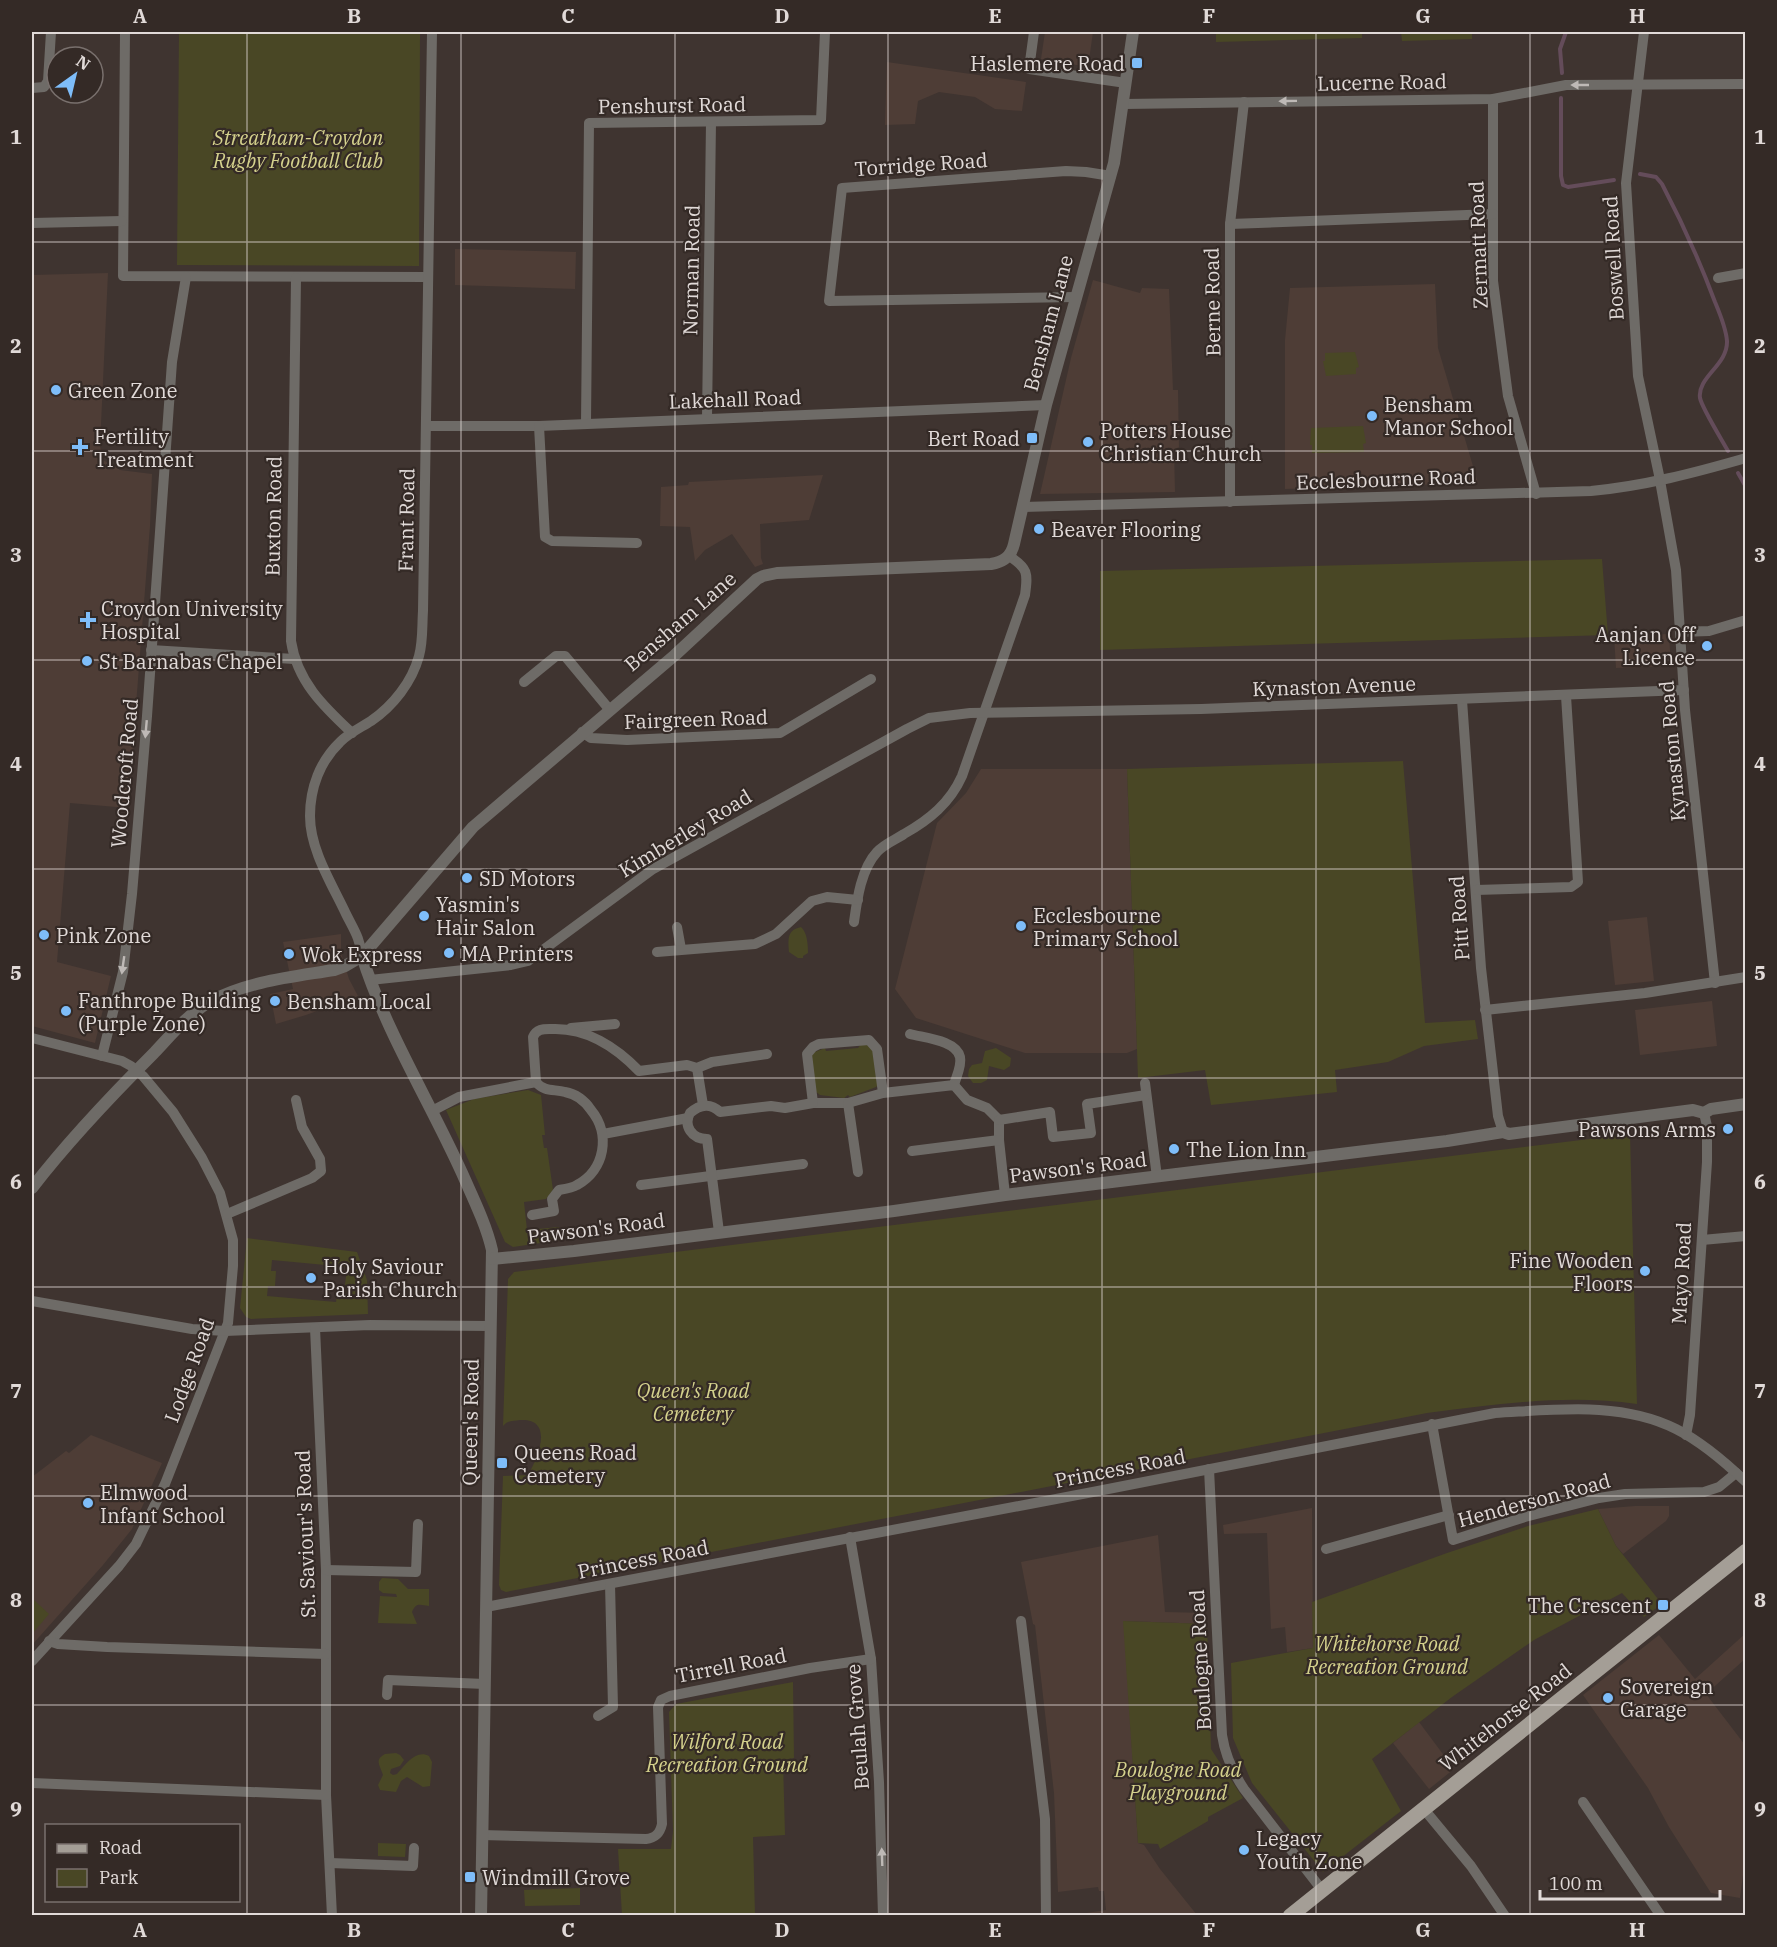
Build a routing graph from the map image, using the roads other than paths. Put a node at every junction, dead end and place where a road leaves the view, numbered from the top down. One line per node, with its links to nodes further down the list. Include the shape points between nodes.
1 (51, 32): 11 (street, via 47,84)
2 (125, 32): 18 (street)
3 (432, 32): 23 (street, Frant Road)
4 (825, 32): 15 (street, Penshurst Road, via 821,120)
5 (1034, 32): 8 (street, via 1029,69)
6 (1133, 32): 8 (street, Bensham Lane)
7 (1644, 32): 9 (street, Boswell Road)
8 (1126, 83): 14 (street, Bensham Lane)
9 (1639, 84): 10 (street, Lucerne Road); 12 (street, Lucerne Road, one-way to 12, via 1566,85); 33 (street, Boswell Road, via 1627,166 1627,204 1639,384)
10 (1746, 84)
11 (32, 88)
12 (1493, 99): 13 (street, Lucerne Road, one-way to 13); 17 (street, Zermatt Road)
13 (1244, 102): 14 (street, Lucerne Road); 20 (street, Berne Road)
14 (1124, 104): 16 (street, Bensham Lane)
15 (711, 122): 28 (street, Norman Road); 29 (street, Penshurst Road, via 589,123)
16 (1111, 176): 26 (street, Bensham Lane); 26 (street, Torridge Road, via 1066,171 842,188 829,301)
17 (1493, 214): 20 (street); 34 (street, Zermatt Road, via 1493,280 1508,396)
18 (122, 221): 19 (street); 22 (street, via 123,276)
19 (32, 223)
20 (1230, 225): 35 (street, Berne Road)
21 (1746, 273): 25 (street)
22 (186, 277): 24 (street); 41 (street, Woodcroft Road, via 172,362)
23 (427, 277): 24 (street); 30 (street, Frant Road)
24 (296, 278): 42 (street, Buxton Road, via 289,622)
25 (1718, 278)
26 (1075, 297): 27 (street, Bensham Lane)
27 (1046, 405): 28 (street, Lakehall Road); 36 (street, Bensham Lane)
28 (707, 418): 29 (street, Lakehall Road)
29 (586, 423): 31 (street, Lakehall Road)
30 (426, 426): 31 (street, Lakehall Road); 51 (street, Frant Road, via 420,656 396,699)
31 (539, 426): 37 (street, via 545,537 552,541)
32 (1746, 458): 33 (street, Ecclesbourne Road)
33 (1659, 481): 34 (street, Ecclesbourne Road, via 1631,487); 40 (street, Kynaston Road, via 1673,552)
34 (1536, 494): 35 (street, Ecclesbourne Road)
35 (1230, 502): 36 (street, Ecclesbourne Road)
36 (1023, 507): 38 (street, Bensham Lane)
37 (637, 543)
38 (1009, 556): 48 (street, Bensham Lane, via 991,564 763,576); 49 (street, via 1025,569 1026,590)
39 (1746, 620): 40 (street, via 1709,631)
40 (1680, 632): 45 (street, Kynaston Road)
41 (151, 650): 42 (street); 68 (street, Woodcroft Road, one-way to 68, via 124,961)
42 (294, 659): 51 (street, Buxton Road, via 317,699)
43 (871, 679): 50 (street, Fairgreen Road, via 780,733 627,740 591,738)
44 (524, 682): 48 (street, via 556,656 565,656)
45 (1684, 690): 46 (street, Kynaston Avenue); 61 (street, Kynaston Road)
46 (1566, 696): 47 (street, Kynaston Avenue); 52 (street, via 1578,882 1571,887)
47 (1462, 700): 49 (street, Kynaston Avenue); 52 (street, Pitt Road)
48 (609, 709): 50 (street, Bensham Lane)
49 (985, 713): 53 (street, via 955,790 938,811 876,853); 60 (street, Kimberley Road, via 934,717 907,729 653,869 528,961)
50 (582, 732): 58 (street, Bensham Lane, via 461,839)
51 (352, 733): 58 (street, Frant Road, via 336,746 320,768 310,816 315,845 360,939)
52 (1476, 890): 62 (street, Pitt Road)
53 (858, 900): 54 (street); 56 (street, via 826,897 812,901 776,934 755,944)
54 (854, 922)
55 (677, 927): 56 (street)
56 (681, 949): 57 (street)
57 (657, 952)
58 (362, 956): 60 (street, Queen's Road); 70 (street, Bensham Lane, via 334,970 246,986 209,1002)
59 (1746, 977): 61 (street)
60 (370, 980): 81 (street, Queen's Road)
61 (1715, 983): 62 (street)
62 (1485, 1010): 85 (street, Pitt Road)
63 (615, 1024): 64 (street)
64 (568, 1028): 69 (street, via 605,1043 639,1071 687,1065); 71 (street, via 540,1029 535,1033)
65 (910, 1034): 73 (street, via 957,1051 960,1066)
66 (32, 1038): 68 (street)
67 (767, 1054): 69 (street)
68 (102, 1056): 70 (street, via 123,1061)
69 (697, 1068): 80 (street)
70 (137, 1070): 94 (street, Bensham Lane); 96 (street, Lodge Road, via 187,1134 213,1178)
71 (536, 1082): 81 (street, via 459,1097); 86 (street, via 544,1089 580,1099 593,1111)
72 (1145, 1083): 75 (street)
73 (954, 1085): 74 (street); 84 (street, via 967,1100 987,1108)
74 (883, 1093): 77 (street, via 878,1049 872,1042 866,1039 819,1044 806,1058); 78 (street)
75 (1146, 1095): 84 (street, via 1087,1104 1091,1133 1053,1137 1050,1113); 92 (street)
76 (296, 1100): 96 (street, via 302,1127 320,1159 321,1171)
77 (813, 1103): 78 (street); 80 (street, via 720,1112)
78 (848, 1103): 90 (street)
79 (1746, 1104): 82 (street, Pawson's Road)
80 (703, 1105): 83 (street)
81 (432, 1111): 101 (street, Queen's Road, via 488,1236)
82 (1704, 1113): 85 (street, Pawson's Road, via 1693,1110); 100 (street, Mayo Road, via 1708,1143)
83 (688, 1118): 86 (street); 91 (street, via 689,1130 697,1138 707,1139)
84 (999, 1120): 87 (street)
85 (1503, 1132): 92 (street, Pawson's Road)
86 (603, 1134): 97 (street, via 600,1157 588,1177 575,1187 559,1190 552,1199 554,1211)
87 (999, 1140): 88 (street); 95 (street)
88 (912, 1151)
89 (802, 1164): 91 (street)
90 (858, 1173)
91 (713, 1174): 93 (street); 98 (street)
92 (1157, 1177): 95 (street, Pawson's Road)
93 (641, 1185)
94 (32, 1188)
95 (1005, 1195): 98 (street, Pawson's Road)
96 (227, 1214): 105 (street, Lodge Road, via 233,1266)
97 (532, 1215)
98 (719, 1232): 101 (street, Pawson's Road)
99 (1746, 1236): 100 (street)
100 (1702, 1240): 107 (street, Mayo Road)
101 (492, 1259): 103 (street, Queen's Road)
102 (32, 1301): 105 (street, via 157,1324)
103 (491, 1326): 104 (street); 118 (street, Queen's Road)
104 (315, 1328): 105 (street); 116 (street, St. Saviour's Road)
105 (225, 1331): 120 (street, Lodge Road, via 141,1535 119,1566)
106 (1432, 1424): 107 (street, Princess Road, via 1495,1413 1603,1410 1663,1423); 108 (street, Princess Road); 111 (street, Henderson Road)
107 (1686, 1435): 109 (street, Princess Road)
108 (1209, 1469): 113 (street, Princess Road); 134 (street, Boulogne Road, via 1224,1750 1244,1789)
109 (1736, 1473): 110 (street, Princess Road); 111 (street, Henderson Road, via 1719,1487 1704,1492 1599,1498 1453,1540)
110 (1746, 1482)
111 (1449, 1515): 114 (street)
112 (418, 1524): 116 (street, via 416,1572)
113 (850, 1537): 117 (street, Princess Road); 122 (street, Beulah Grove)
114 (1326, 1549)
115 (1746, 1551): 130 (main road, Whitehorse Road)
116 (326, 1570): 121 (street, St. Saviour's Road)
117 (610, 1584): 118 (street, Princess Road); 126 (street, via 613,1707)
118 (486, 1607): 124 (street, Queen's Road)
119 (1021, 1622): 138 (street, via 1045,1819)
120 (50, 1641): 121 (street, via 107,1647); 123 (street, Lodge Road)
121 (326, 1654): 128 (street, St. Saviour's Road)
122 (871, 1659): 131 (street, Tirrell Road, via 798,1670 661,1700 659,1834 646,1839); 137 (street, Beulah Grove, one-way to 122)
123 (32, 1661)
124 (485, 1684): 125 (street, via 388,1680); 131 (street, Queen's Road)
125 (387, 1695)
126 (598, 1716)
127 (32, 1783): 128 (street)
128 (326, 1795): 133 (street, St. Saviour's Road)
129 (1583, 1802): 141 (street)
130 (1423, 1808): 134 (main road, Whitehorse Road); 140 (street, via 1471,1866)
131 (482, 1835): 136 (street, Queen's Road)
132 (414, 1848): 133 (street, via 413,1866)
133 (330, 1863): 135 (street, St. Saviour's Road)
134 (1322, 1890): 139 (main road, Whitehorse Road)
135 (332, 1916)
136 (481, 1916)
137 (883, 1916)
138 (1046, 1916)
139 (1290, 1916)
140 (1505, 1916)
141 (1661, 1916)

